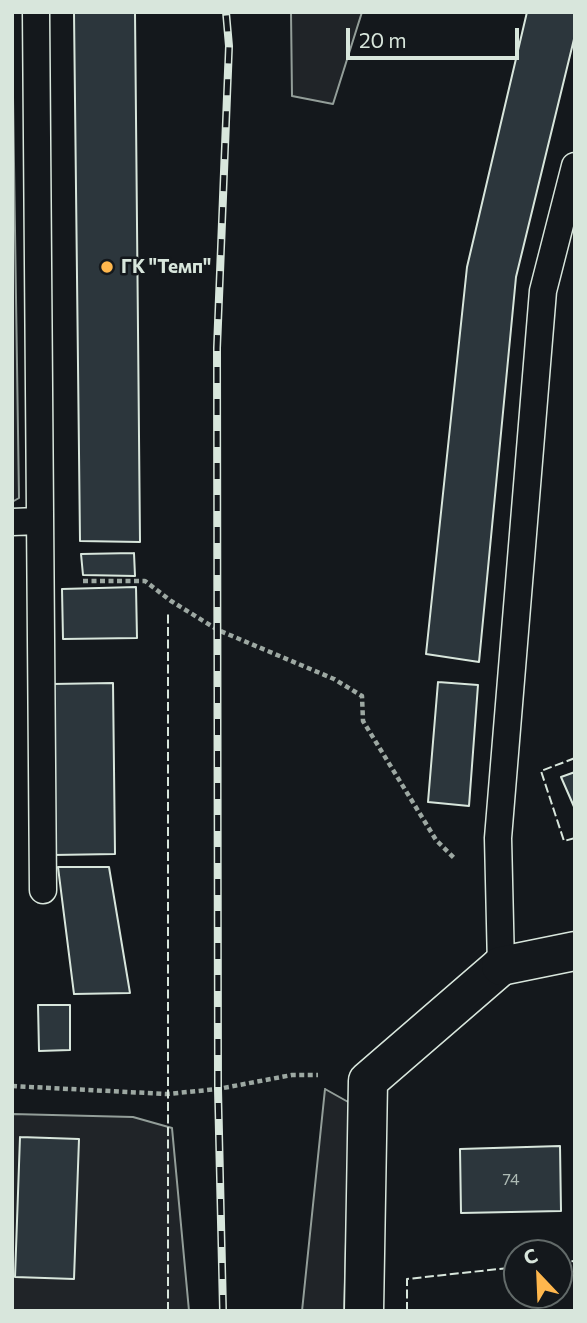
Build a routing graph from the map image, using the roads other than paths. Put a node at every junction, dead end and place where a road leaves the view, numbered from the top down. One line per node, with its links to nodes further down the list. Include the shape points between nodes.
1 (36, 12): 4 (lane)
2 (575, 166): 7 (lane, via 543,291 498,838)
3 (12, 522): 4 (lane)
4 (40, 526): 5 (lane)
5 (43, 890)
6 (575, 951): 7 (street)
7 (502, 967): 8 (street, via 368,1081)
8 (364, 1311)

